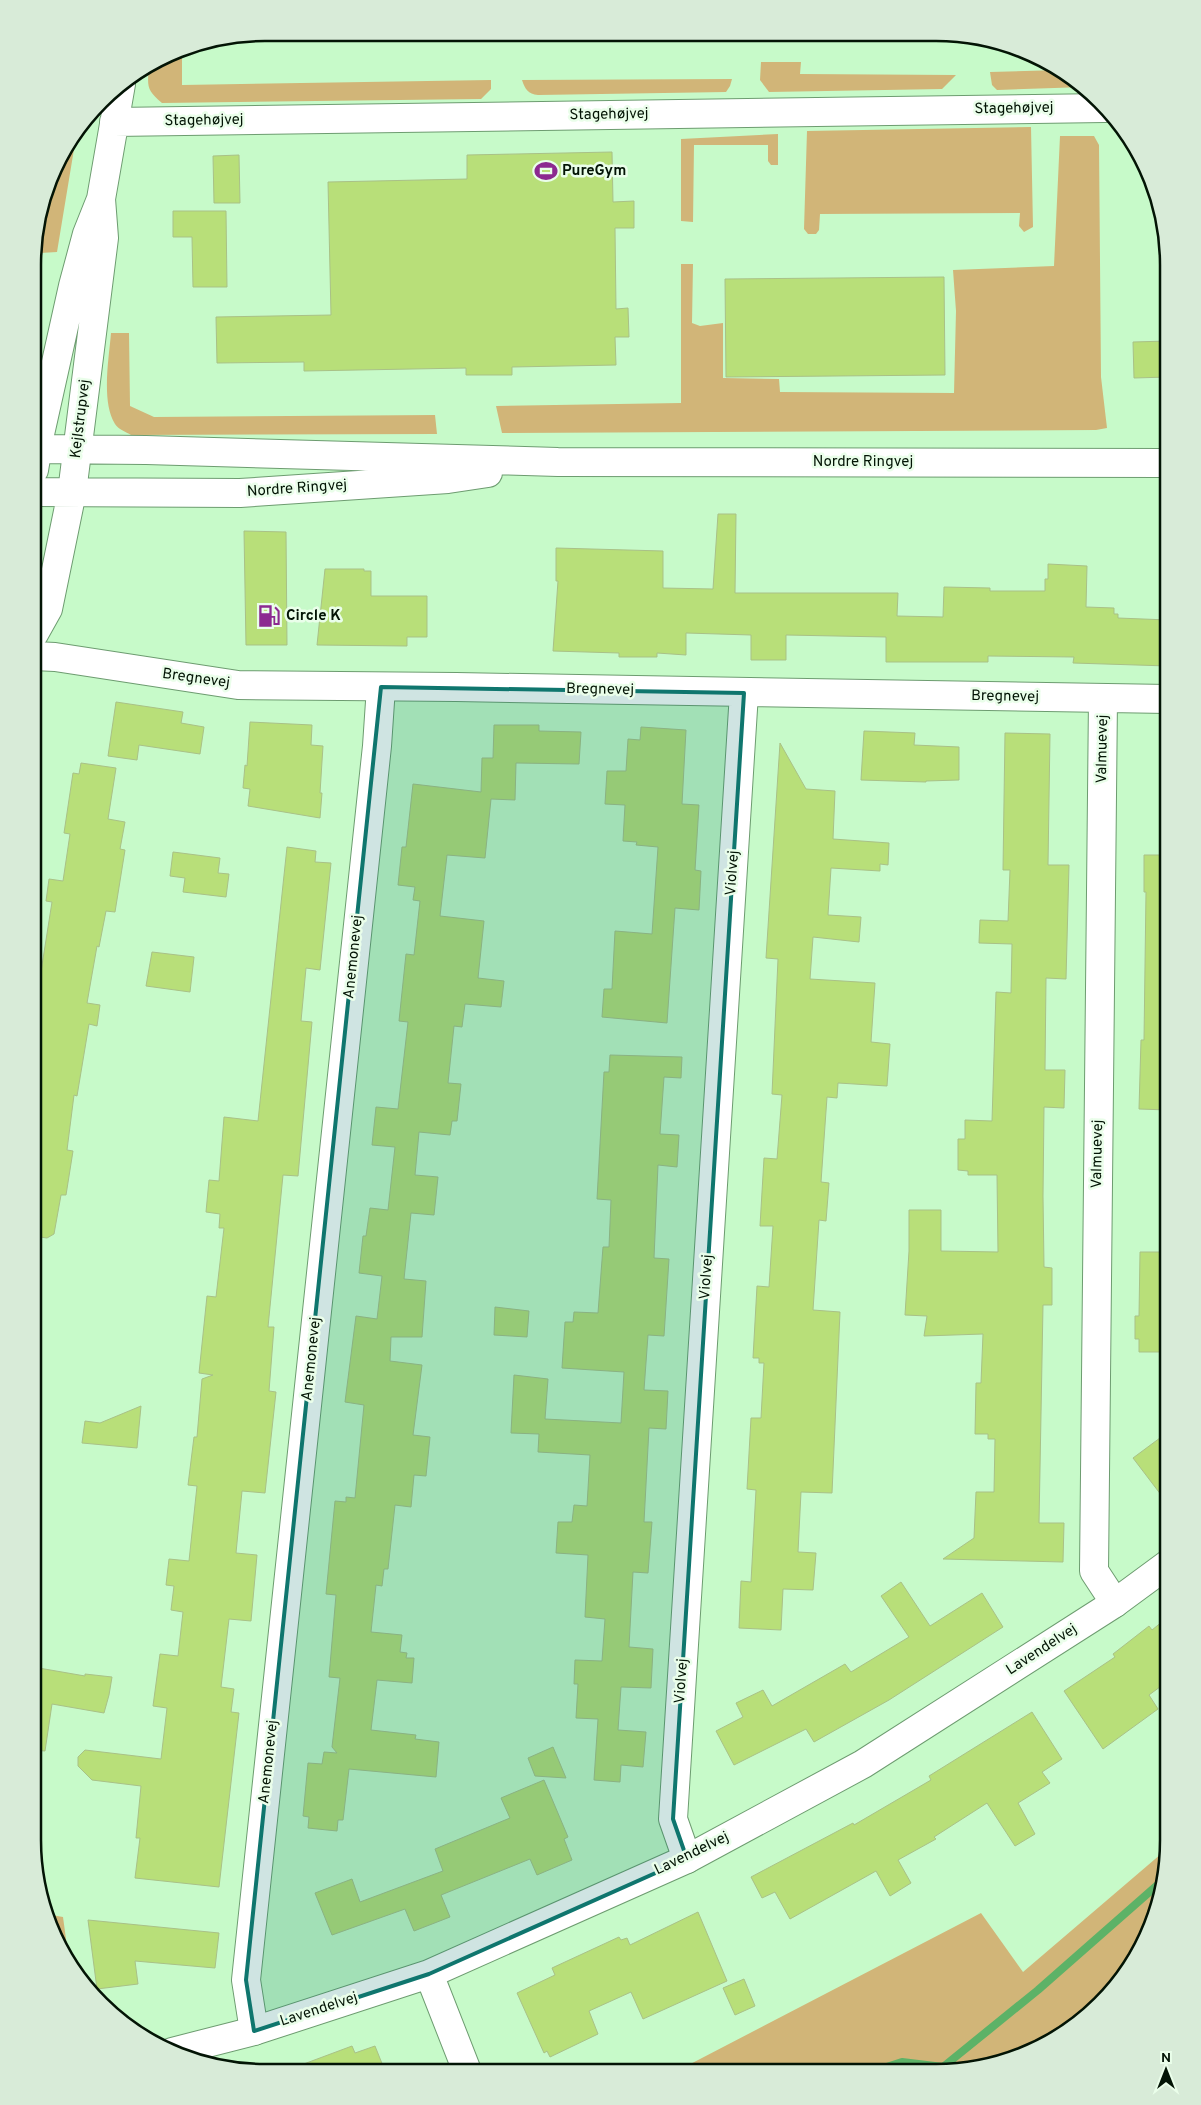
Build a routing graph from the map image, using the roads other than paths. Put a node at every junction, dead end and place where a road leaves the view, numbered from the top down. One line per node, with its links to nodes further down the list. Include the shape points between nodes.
1 (119, 95): 3 (street, Kejlstrupvej)
2 (1095, 108): 3 (street, Stagehøjvej)
3 (114, 122): 4 (street, Kejlstrupvej)
4 (101, 199): 5 (street, Kejlstrupvej, via 87,234 73,286); 6 (street, Kejlstrupvej, via 104,238)
5 (41, 429)
6 (78, 449): 7 (street, Nordre Ringvej); 8 (street, Nordre Ringvej); 11 (street, Kejlstrupvej)
7 (41, 455)
8 (558, 462): 9 (street, Nordre Ringvej); 11 (street, Nordre Ringvej, via 448,479 240,493)
9 (1160, 463)
10 (41, 492): 11 (street, Nordre Ringvej)
11 (72, 492): 12 (street, Kejlstrupvej, via 48,609)
12 (41, 622)
13 (41, 656): 14 (street, Bregnevej, via 238,685)
14 (381, 687): 15 (street, Bregnevej); 22 (street, Anemonevej, via 246,1980)
15 (744, 693): 16 (street, Bregnevej); 20 (street, Violvej, via 673,1819)
16 (1103, 698): 17 (street, Bregnevej); 19 (street, Valmuevej, via 1094,1572)
17 (1160, 699)
18 (1160, 1570): 19 (street, Lavendelvej)
19 (1115, 1603): 20 (street, Lavendelvej, via 863,1764)
20 (686, 1859): 21 (street, Lavendelvej)
21 (429, 1974): 22 (street, Lavendelvej); 24 (street)
22 (254, 2031): 23 (street, Lavendelvej)
23 (184, 2049)
24 (464, 2064)

